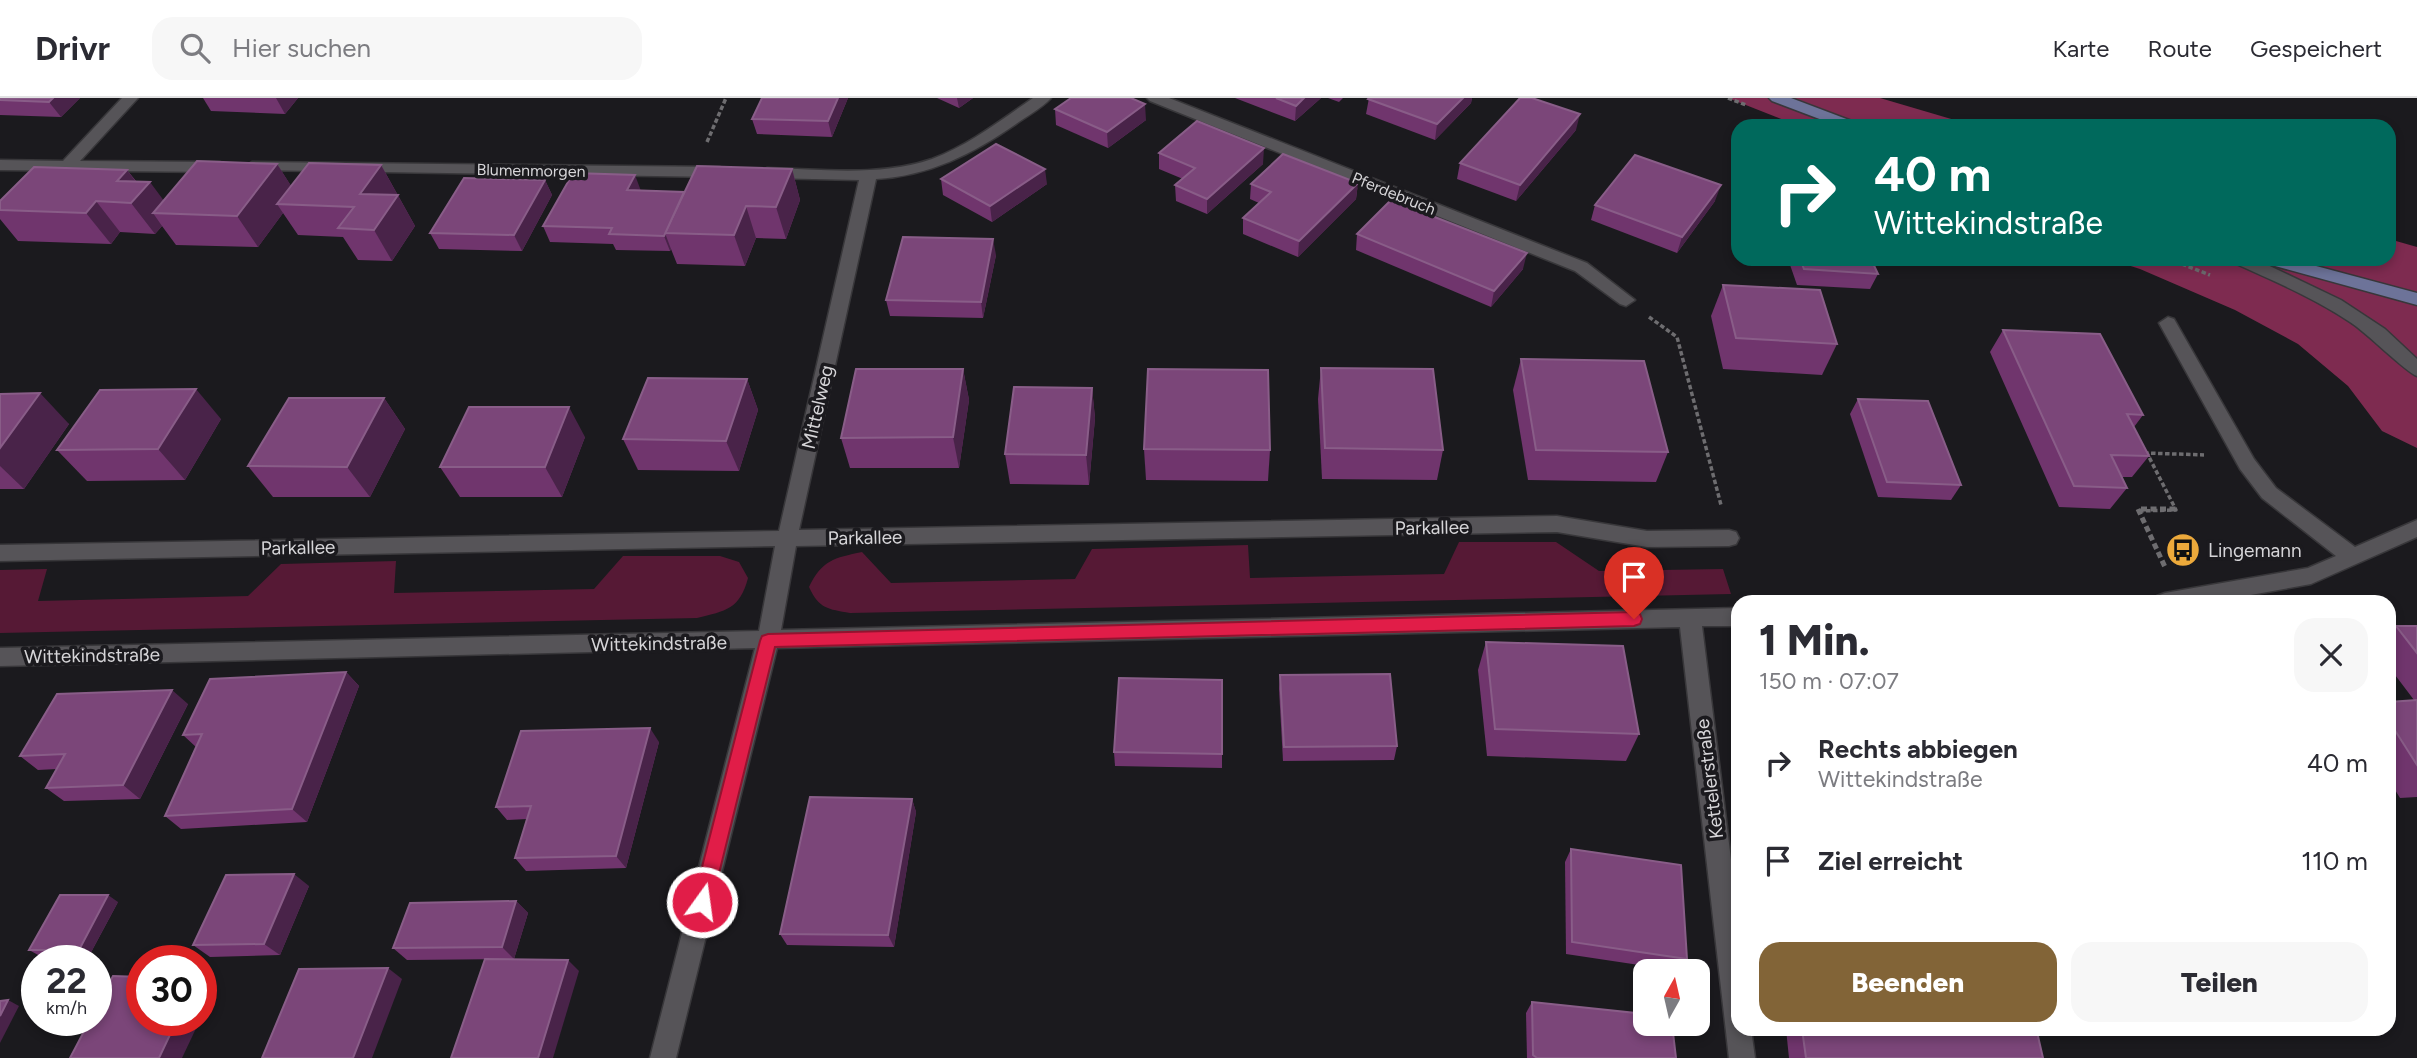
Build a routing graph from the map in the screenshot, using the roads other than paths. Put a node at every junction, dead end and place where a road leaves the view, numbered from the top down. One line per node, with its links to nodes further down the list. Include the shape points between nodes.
1 (130, 98): 8 (street)
2 (1043, 98): 9 (street, Blumenmorgen, via 970,147 922,167)
3 (1155, 98): 5 (street, Pferdebruch)
4 (1777, 98): 6 (main road)
5 (1186, 103): 13 (street, Pferdebruch, via 1581,267)
6 (1833, 119)
7 (0, 165): 8 (street, Blumenmorgen)
8 (68, 165): 9 (street, Blumenmorgen)
9 (869, 173): 18 (street, Mittelweg)
10 (2256, 266): 15 (street, via 2332,300 2376,330)
11 (2296, 266): 12 (main road)
12 (2417, 299)
13 (1626, 300)
14 (2168, 323): 20 (street, via 2269,493)
15 (2417, 370)
16 (2417, 528): 20 (street)
17 (1729, 538): 18 (street, Parkallee, via 1647,540 1557,524)
18 (787, 539): 19 (street, Parkallee); 24 (street, Mittelweg)
19 (0, 553)
20 (2354, 558): 21 (street, via 2311,576)
21 (2206, 595)
22 (1731, 617): 23 (street, Wittekindstraße)
23 (1690, 618): 24 (street, Wittekindstraße); 26 (street, Kettelerstraße)
24 (768, 641): 25 (street, Wittekindstraße); 28 (street, Mittelweg)
25 (0, 657)
26 (1731, 967)
27 (1739, 1036): 29 (street, Kettelerstraße)
28 (663, 1058)
29 (1742, 1058)

